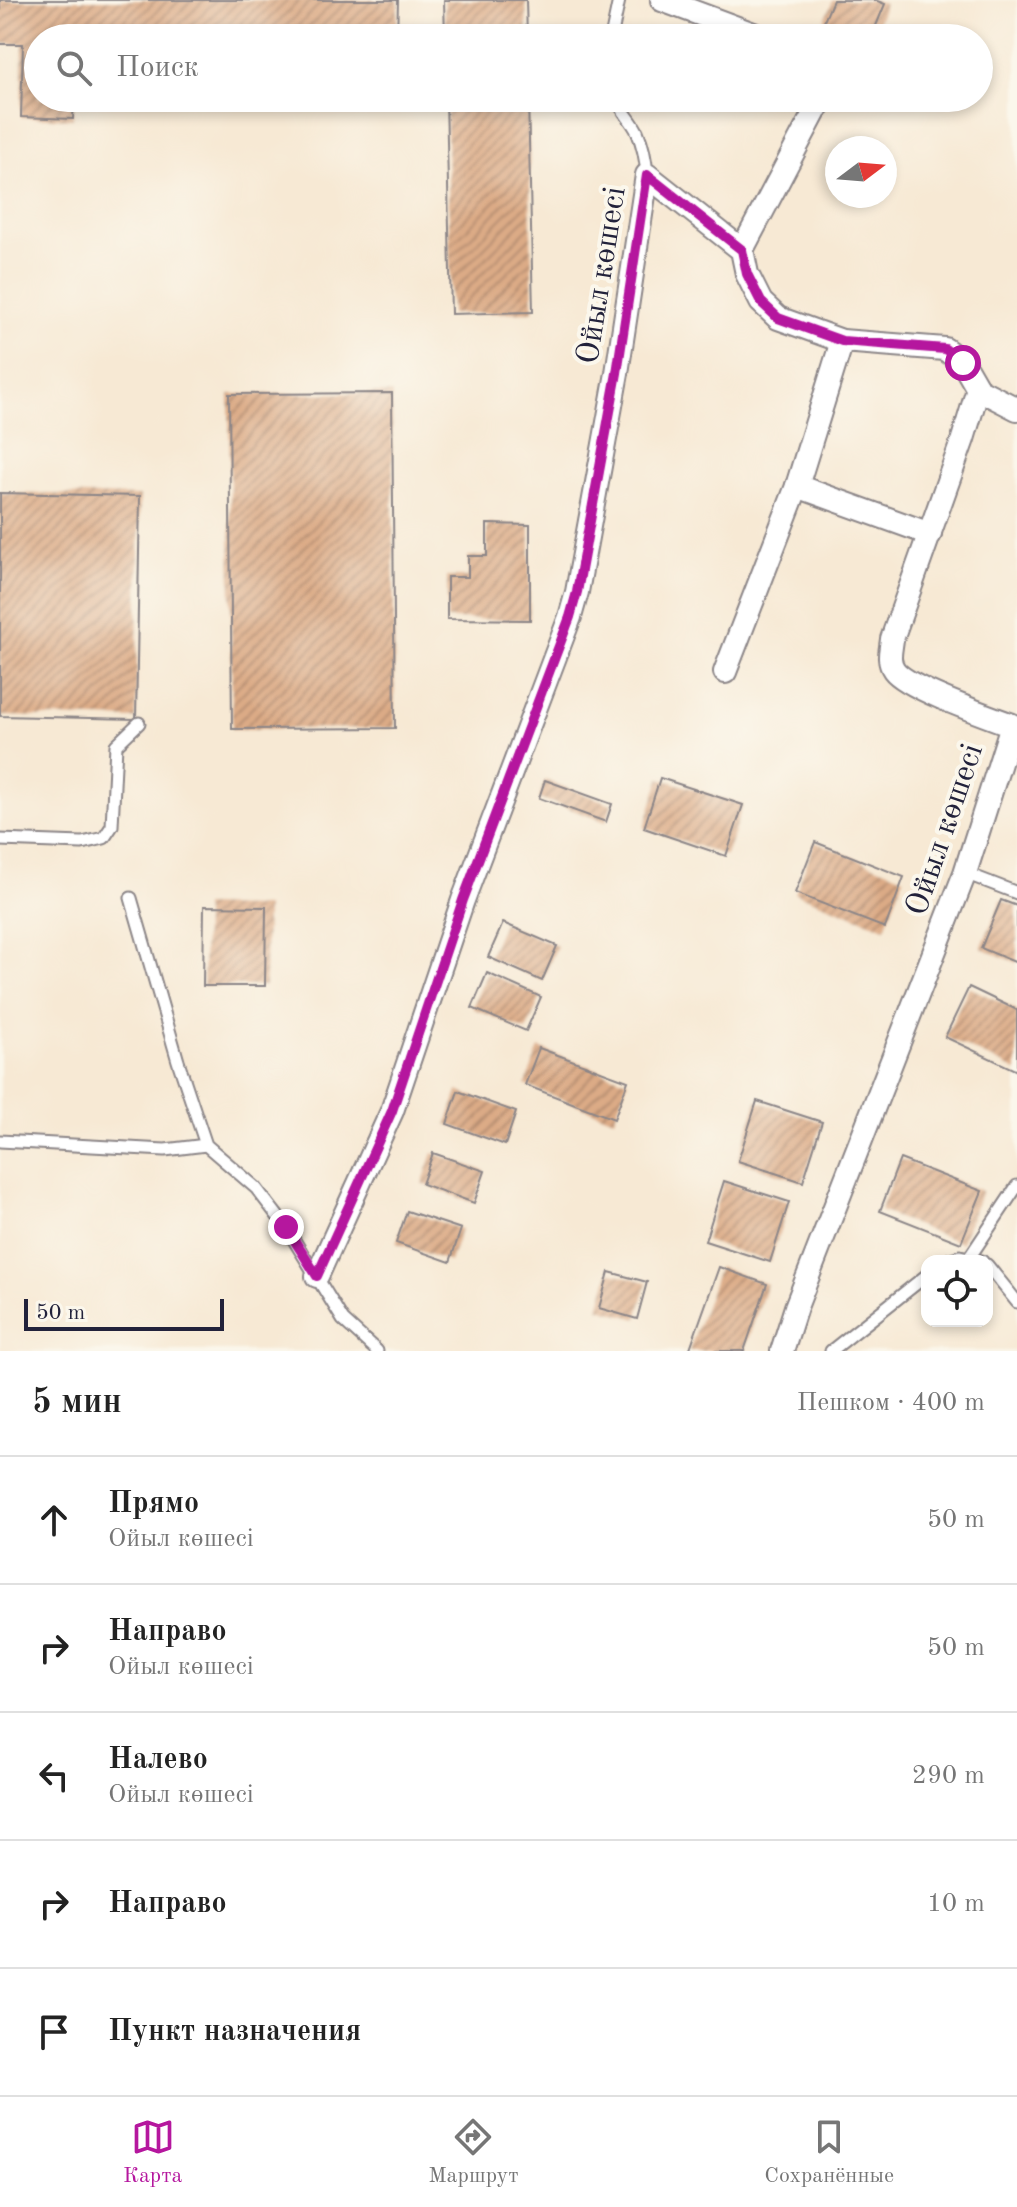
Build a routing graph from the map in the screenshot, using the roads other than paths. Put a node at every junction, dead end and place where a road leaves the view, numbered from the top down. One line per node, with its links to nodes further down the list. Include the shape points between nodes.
1 (619, 0): 3 (lane)
2 (662, 0): 4 (street)
3 (614, 24)
4 (726, 24)
5 (624, 112): 7 (lane, via 636,129)
6 (815, 112): 8 (street)
7 (647, 175): 8 (street, Ойыл көшесі); 26 (street, Ойыл көшесі, via 617,373 570,617 463,900 392,1111)
8 (742, 250): 9 (street, via 761,302 778,318)
9 (842, 341): 10 (street, via 945,349 963,363); 12 (street)
10 (978, 389): 11 (street); 13 (street, Ойыл көшесі)
11 (1017, 409)
12 (797, 486): 13 (street); 14 (street)
13 (930, 534): 15 (street, Ойыл көшесі, via 892,639 889,659 895,672 932,694)
14 (725, 672)
15 (1015, 718): 18 (street, Ойыл көшесі)
16 (139, 723): 17 (lane, via 116,745 112,826 104,838 82,843)
17 (0, 840)
18 (965, 873): 19 (lane); 30 (street, Ойыл көшесі)
19 (1017, 893)
20 (131, 898): 22 (lane)
21 (0, 1141): 22 (lane, via 165,1150)
22 (206, 1145): 26 (lane, via 256,1188)
23 (1017, 1186): 24 (lane)
24 (971, 1255)
25 (993, 1272): 28 (lane)
26 (317, 1276): 29 (lane, via 343,1320)
27 (921, 1280): 31 (lane)
28 (1017, 1302)
29 (377, 1351)
30 (782, 1351)
31 (831, 1351)

